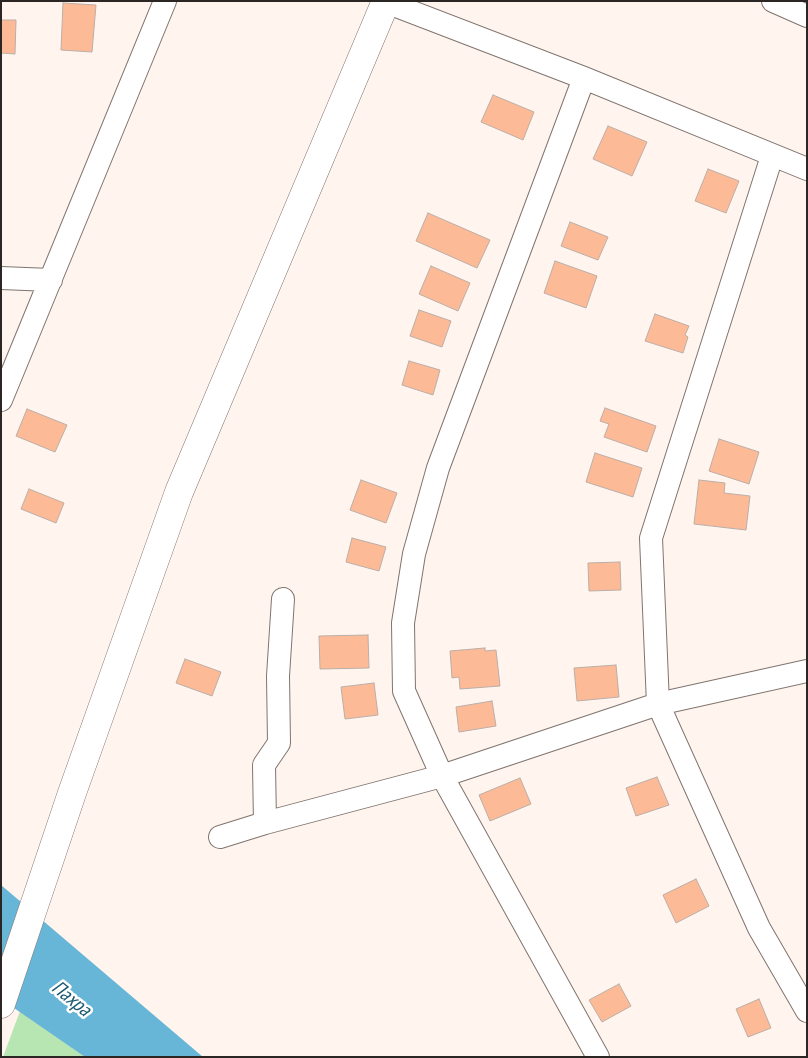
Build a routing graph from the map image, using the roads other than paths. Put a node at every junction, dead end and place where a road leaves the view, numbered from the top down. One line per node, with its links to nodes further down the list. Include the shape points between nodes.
1 (165, 1): 9 (street)
2 (773, 1): 4 (street)
3 (386, 2): 5 (street); 17 (main road, via 179,492)
4 (807, 16)
5 (584, 78): 6 (street); 14 (street, via 438,468 414,554 403,623 404,691)
6 (772, 156): 7 (street); 13 (street, via 652,538)
7 (807, 169)
8 (1, 278): 9 (street)
9 (50, 280): 10 (street)
10 (1, 400)
11 (283, 599): 15 (street, via 278,676 279,743 264,765)
12 (807, 671): 13 (street)
13 (658, 704): 14 (street); 18 (street, via 759,928)
14 (442, 776): 15 (street); 19 (street)
15 (265, 823): 16 (street)
16 (220, 837)
17 (1, 1004)
18 (807, 1011)
19 (598, 1057)

